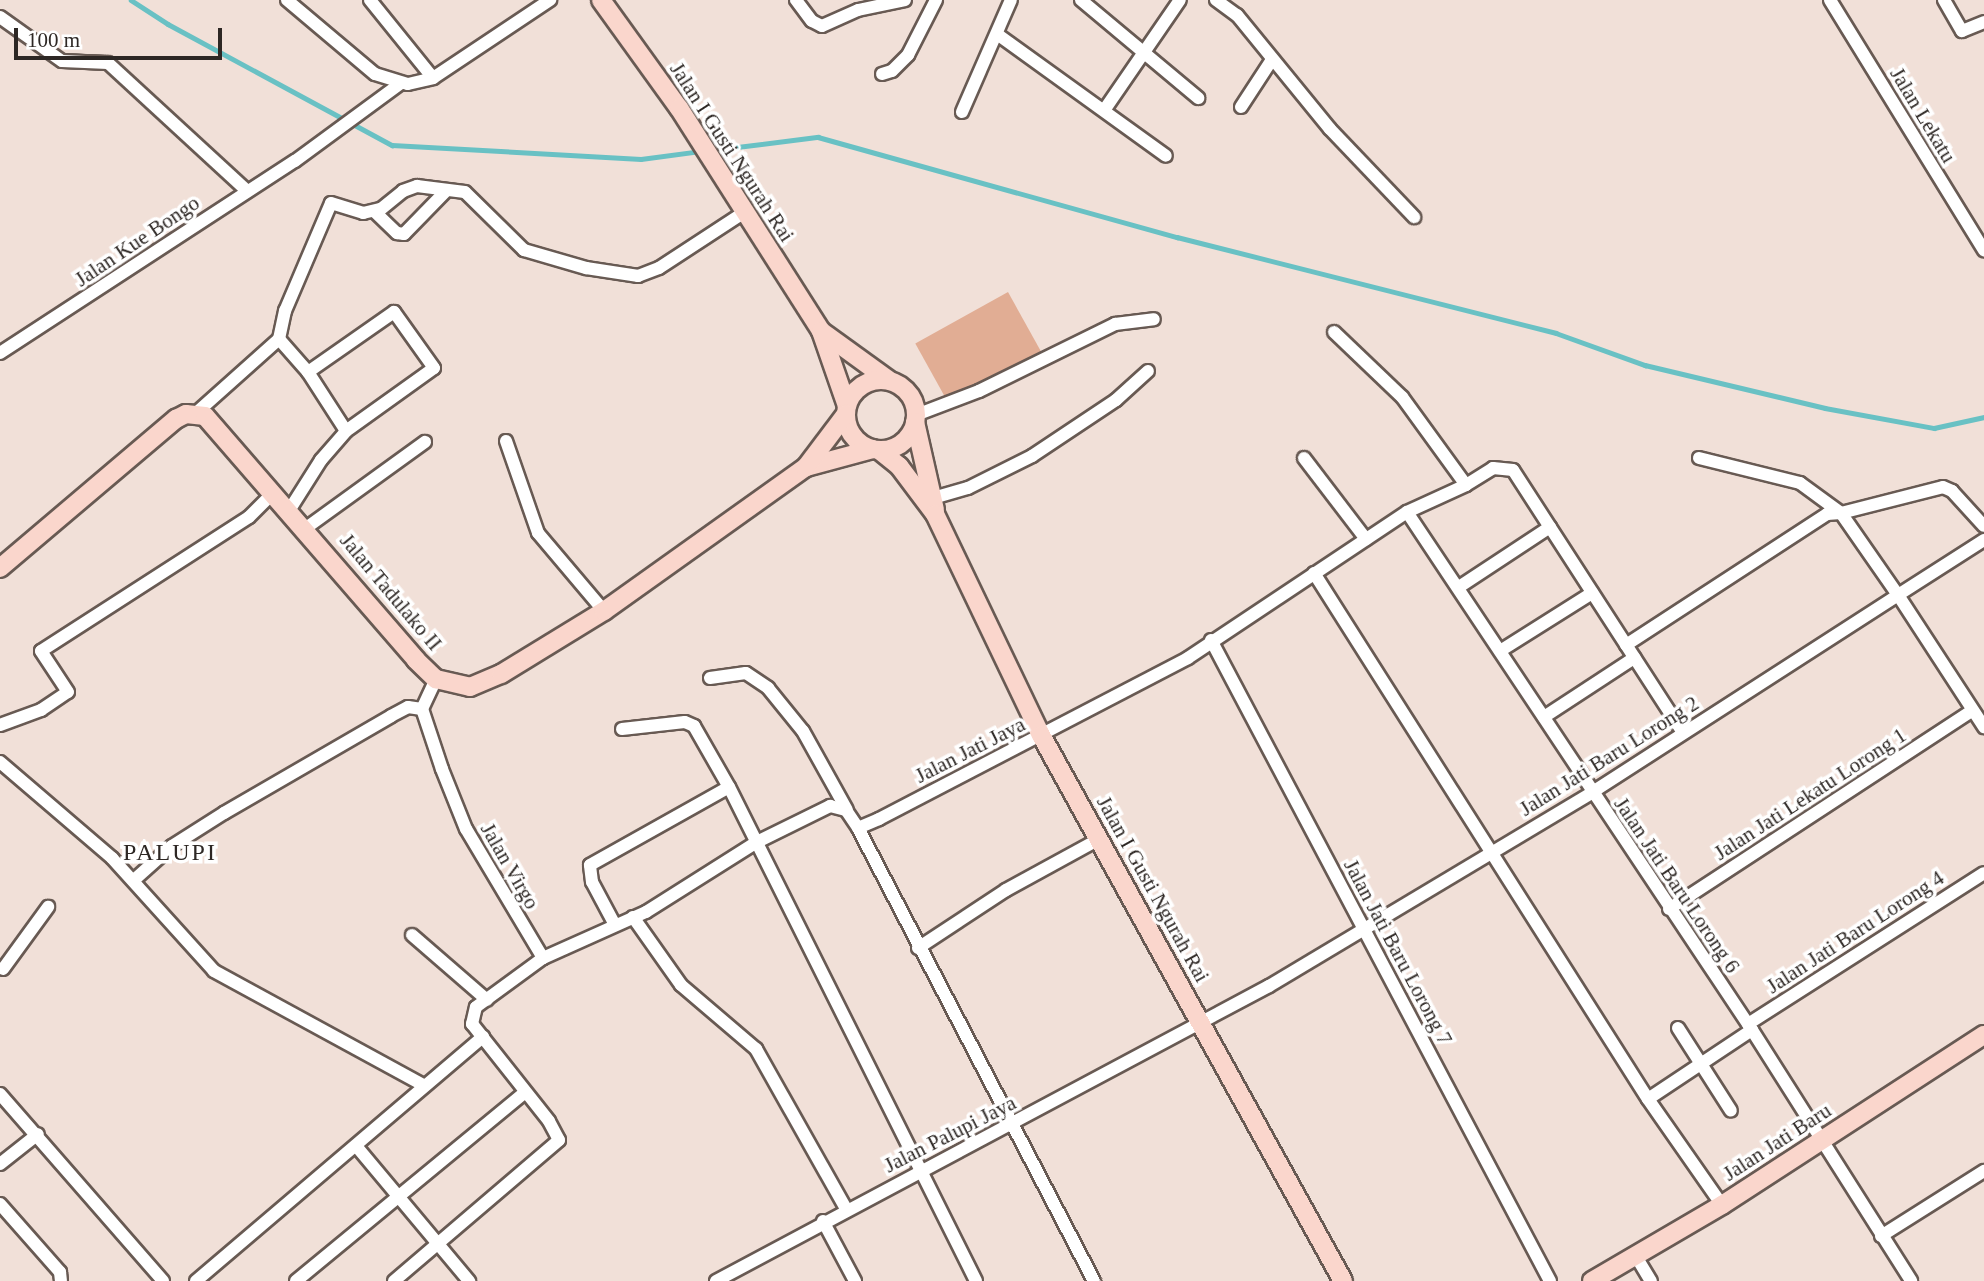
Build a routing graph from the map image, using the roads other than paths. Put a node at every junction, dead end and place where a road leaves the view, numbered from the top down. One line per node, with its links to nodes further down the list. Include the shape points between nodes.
1 (287, 0): 21 (street, via 375,74)
2 (370, 0): 20 (street)
3 (550, 0): 20 (street)
4 (601, 0): 30 (main road, Jalan I Gusti Ngurah Rai, via 679,108)
5 (796, 0): 6 (street, via 812,21 822,26 858,10)
6 (905, 0)
7 (936, 0): 19 (street, via 908,55)
8 (1011, 0): 16 (street)
9 (1180, 0): 17 (street)
10 (1216, 0): 18 (street, via 1237,15)
11 (1830, 0): 32 (street, Jalan Lekatu)
12 (1944, 0): 15 (street, via 1962,31)
13 (1085, 1): 17 (street)
14 (0, 17): 27 (street, via 62,61 108,63)
15 (1984, 22)
16 (997, 34): 24 (street); 25 (street)
17 (1144, 52): 22 (street); 24 (street)
18 (1271, 61): 23 (street); 31 (street)
19 (882, 74)
20 (433, 78): 21 (street)
21 (400, 84): 27 (street, Jalan Kue Bongo, via 369,110)
22 (1198, 98)
23 (1241, 107)
24 (1105, 109): 26 (street)
25 (962, 112)
26 (1166, 156)
27 (247, 191): 37 (street, Jalan Kue Bongo)
28 (446, 191): 29 (street, via 417,186); 29 (street, via 404,234); 30 (street, via 465,192 524,250 586,268 638,276 659,268)
29 (374, 211): 36 (street, via 331,203 285,311)
30 (743, 213): 34 (main road, Jalan I Gusti Ngurah Rai)
31 (1414, 217)
32 (1984, 250)
33 (1154, 319): 43 (street, via 1115,324)
34 (821, 331): 40 (main road, Jalan I Gusti Ngurah Rai); 41 (main road, Jalan I Gusti Ngurah Rai)
35 (1334, 332): 51 (street, via 1402,397)
36 (279, 339): 39 (street); 42 (street)
37 (0, 352)
38 (1148, 371): 53 (street, via 1105,407 1031,456)
39 (308, 372): 44 (street); 44 (street, via 394,312 433,366)
40 (890, 381): 41 (main road, via 859,387); 43 (main road, via 908,392)
41 (846, 410): 47 (main road, via 850,432); 50 (main road, Jalan Tadulako II)
42 (195, 414): 52 (main road, Jalan Tadulako II, via 211,419); 62 (main road, via 176,419)
43 (916, 419): 47 (main road, via 898,446); 53 (main road, Jalan I Gusti Ngurah Rai)
44 (346, 431): 54 (street)
45 (506, 441): 67 (street, via 537,533)
46 (425, 442): 59 (street)
47 (876, 449): 50 (main road); 53 (main road, Jalan I Gusti Ngurah Rai, via 899,466)
48 (1304, 458): 60 (street)
49 (1699, 458): 56 (street, via 1800,483)
50 (806, 467): 67 (main road, Jalan Tadulako II)
51 (1466, 485): 55 (street, Jalan Jati Jaya); 58 (street, Jalan Jati Jaya, via 1493,468 1513,470)
52 (274, 492): 54 (main road, Jalan Tadulako II); 77 (street, via 249,517 41,651 68,692 41,710)
53 (934, 506): 81 (main road, Jalan I Gusti Ngurah Rai)
54 (290, 509): 59 (main road, Jalan Tadulako II)
55 (1407, 512): 60 (street, Jalan Jati Jaya); 64 (street, Jalan Jati Baru Lorong 6)
56 (1841, 513): 57 (street, via 1943,487); 66 (street); 69 (street, via 1821,516)
57 (1984, 526)
58 (1550, 527): 64 (street); 65 (street)
59 (306, 528): 72 (main road, Jalan Tadulako II)
60 (1366, 539): 63 (street, Jalan Jati Jaya)
61 (1984, 540): 66 (street, Jalan Jati Baru Lorong 2)
62 (0, 568)
63 (1314, 573): 68 (street, Jalan Jati Jaya); 89 (street)
64 (1459, 587): 70 (street, Jalan Jati Baru Lorong 6)
65 (1592, 593): 69 (street); 70 (street)
66 (1898, 595): 75 (street); 80 (street, Jalan Jati Baru Lorong 2)
67 (604, 611): 72 (main road, Jalan Tadulako II, via 483,683 457,687)
68 (1211, 640): 81 (street, Jalan Jati Jaya, via 1166,670); 96 (street, Jalan Jati Baru Lorong 7)
69 (1626, 645): 71 (street)
70 (1500, 651): 76 (street, Jalan Jati Baru Lorong 6)
71 (1634, 658): 76 (street); 80 (street)
72 (436, 678): 74 (street)
73 (710, 678): 85 (street, via 746,673 768,688 803,732)
74 (422, 709): 91 (street, via 408,707 224,813 172,846); 99 (street, Jalan Virgo, via 466,829)
75 (1972, 711): 78 (street); 93 (street, Jalan Jati Lekatu Lorong 1)
76 (1544, 717): 84 (street, Jalan Jati Baru Lorong 6)
77 (0, 725)
78 (1984, 727)
79 (622, 729): 83 (street, via 685,722 694,726)
80 (1683, 733): 84 (street, Jalan Jati Baru Lorong 2)
81 (1041, 735): 86 (street, Jalan Jati Jaya); 87 (main road, Jalan I Gusti Ngurah Rai)
82 (0, 762): 91 (street, via 45,796)
83 (729, 787): 88 (street); 95 (street, via 590,865 592,883)
84 (1591, 793): 89 (street, Jalan Jati Baru Lorong 2); 93 (street, Jalan Jati Baru Lorong 6)
85 (849, 813): 86 (street); 88 (street, via 830,806)
86 (858, 828): 98 (street)
87 (1099, 839): 98 (street, via 1006,890); 102 (main road, Jalan I Gusti Ngurah Rai)
88 (755, 843): 94 (street); 119 (street)
89 (1490, 852): 96 (street, Jalan Jati Baru Lorong 2); 111 (street)
90 (1984, 873): 103 (street, Jalan Jati Baru Lorong 4)
91 (134, 880): 108 (street, via 203,960 230,983)
92 (48, 907): 100 (street)
93 (1669, 909): 103 (street, Jalan Jati Baru Lorong 6)
94 (633, 917): 95 (street); 123 (street, via 681,985 756,1049)
95 (615, 925): 99 (street)
96 (1364, 929): 102 (street, Jalan Jati Baru Lorong 2); 139 (street, Jalan Jati Baru Lorong 7)
97 (412, 934): 101 (street)
98 (918, 948): 113 (street)
99 (543, 958): 101 (street)
100 (1, 969)
101 (487, 1000): 106 (street, via 471,1016)
102 (1202, 1024): 113 (street, Jalan Palupi Jaya); 138 (main road, Jalan I Gusti Ngurah Rai)
103 (1750, 1027): 107 (street, Jalan Jati Baru Lorong 4); 115 (street, Jalan Jati Baru Lorong 6)
104 (1678, 1028): 107 (street)
105 (1984, 1035): 115 (main road, Jalan Jati Baru)
106 (483, 1037): 108 (street); 109 (street)
107 (1701, 1064): 111 (street, Jalan Jati Baru Lorong 4); 112 (street)
108 (423, 1086): 116 (street)
109 (525, 1092): 120 (street); 126 (street, via 555,1128 557,1144)
110 (0, 1094): 114 (street)
111 (1647, 1099): 122 (street)
112 (1731, 1111)
113 (1011, 1126): 119 (street, Jalan Palupi Jaya); 137 (street)
114 (37, 1135): 117 (street); 129 (street)
115 (1822, 1139): 122 (main road, Jalan Jati Baru); 125 (street, Jalan Jati Baru Lorong 6)
116 (357, 1147): 120 (street); 130 (street)
117 (0, 1164)
118 (1984, 1171): 125 (street)
119 (918, 1172): 123 (street, Jalan Palupi Jaya); 136 (street)
120 (400, 1197): 126 (street); 131 (street)
121 (0, 1204): 128 (street, via 60,1272)
122 (1722, 1205): 127 (main road, Jalan Jati Baru)
123 (846, 1209): 124 (street, Jalan Palupi Jaya)
124 (823, 1221): 134 (street, Jalan Palupi Jaya); 135 (street)
125 (1881, 1236): 142 (street, Jalan Jati Baru Lorong 6)
126 (439, 1245): 132 (street); 133 (street)
127 (1637, 1258): 140 (main road, Jalan Jati Baru); 141 (street)
128 (61, 1281)
129 (163, 1281)
130 (196, 1281)
131 (296, 1281)
132 (394, 1281)
133 (469, 1281)
134 (716, 1281)
135 (855, 1281)
136 (976, 1281)
137 (1094, 1281)
138 (1343, 1281)
139 (1550, 1281)
140 (1592, 1281)
141 (1651, 1281)
142 (1911, 1281)

